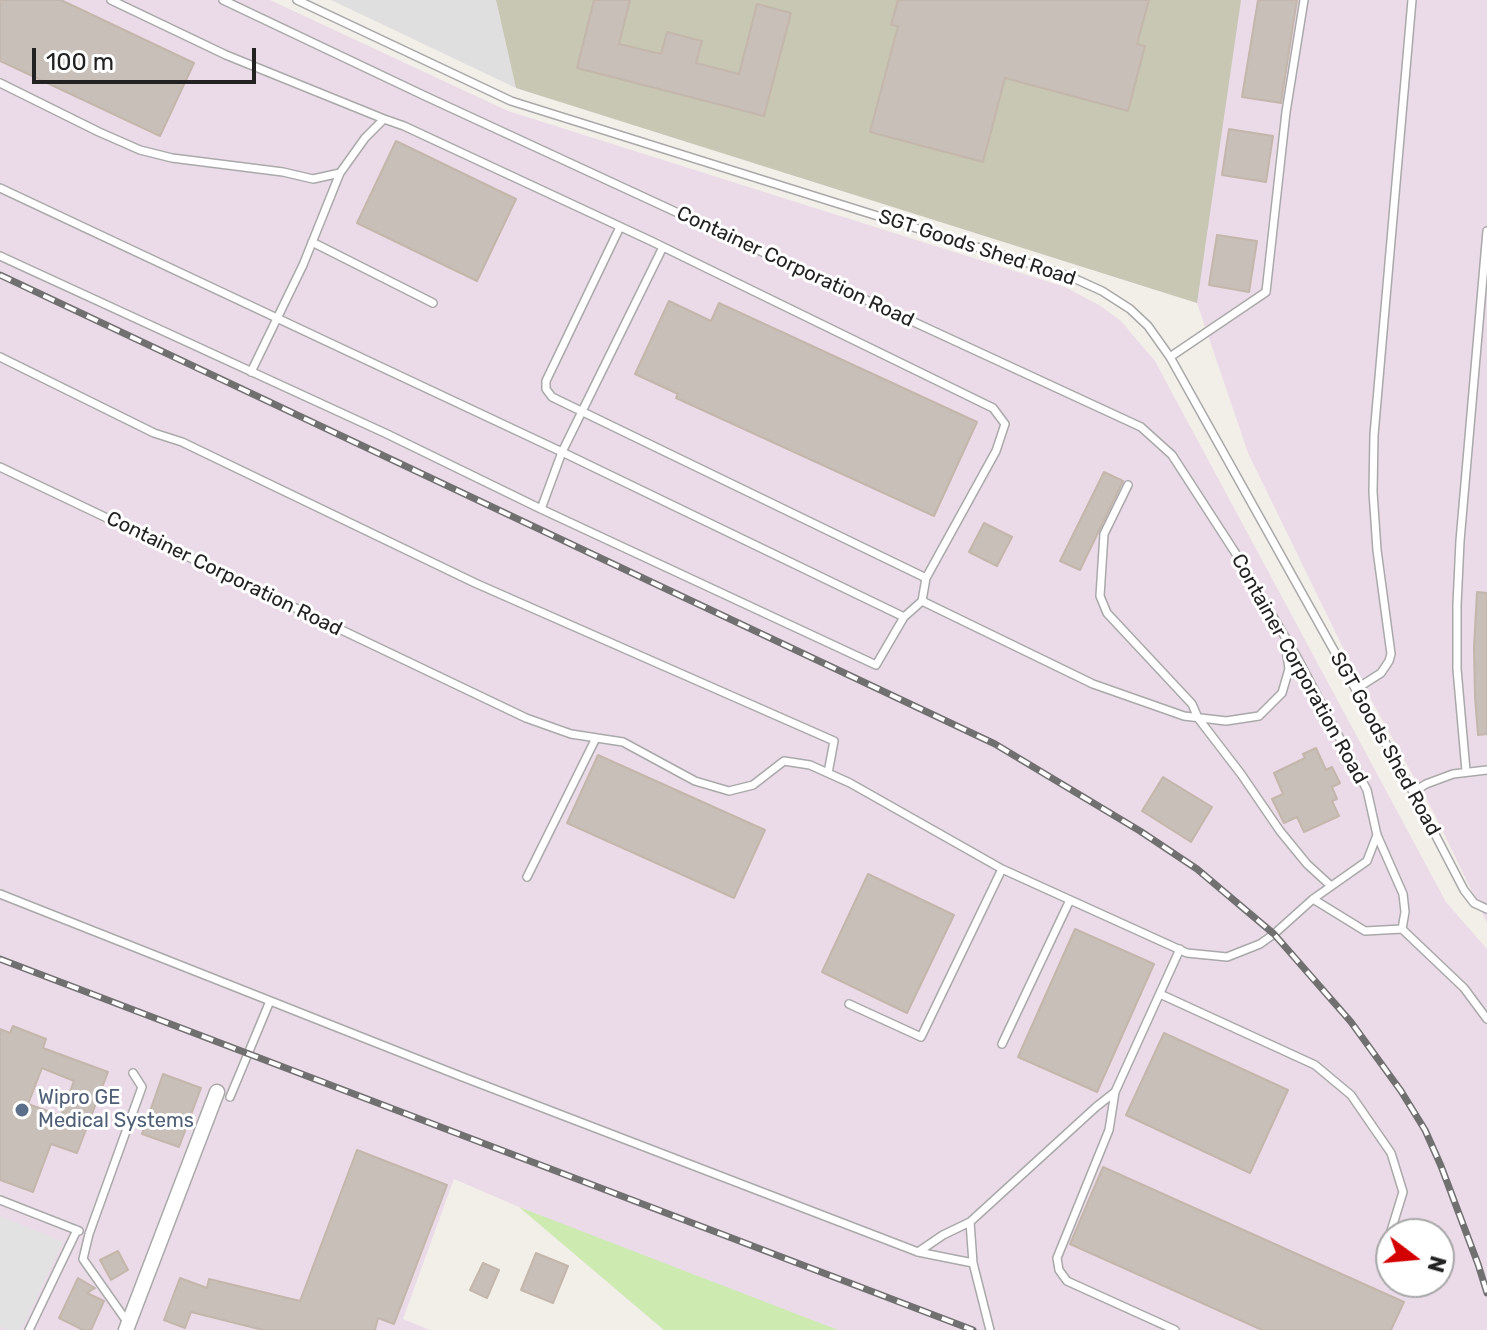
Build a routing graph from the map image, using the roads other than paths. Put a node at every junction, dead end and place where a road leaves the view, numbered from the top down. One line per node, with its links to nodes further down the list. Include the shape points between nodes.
1 (111, 0): 7 (lane, via 226,55)
2 (223, 0): 28 (lane, Container Corporation Road, via 1141,427 1172,455)
3 (297, 0): 18 (lane, SGT Goods Shed Road, via 511,101 1077,279 1130,309)
4 (1304, 0): 18 (lane, via 1266,292)
5 (1412, 0): 29 (lane, via 1374,435 1377,550 1391,654 1381,673)
6 (0, 83): 8 (lane, via 140,150 313,179)
7 (384, 119): 8 (lane); 10 (lane)
8 (340, 173): 12 (lane)
9 (0, 188): 16 (lane)
10 (620, 227): 13 (lane); 20 (lane, via 546,381 552,397)
11 (1487, 231): 33 (lane, via 1457,605)
12 (312, 242): 15 (lane); 16 (lane)
13 (663, 247): 20 (lane); 25 (lane, via 993,408 1005,424 996,451)
14 (0, 256): 19 (lane)
15 (433, 303)
16 (277, 318): 19 (lane); 21 (lane)
17 (0, 357): 34 (lane, via 475,583 834,741)
18 (1170, 357): 29 (lane, SGT Goods Shed Road)
19 (251, 372): 24 (lane)
20 (581, 411): 21 (lane); 25 (lane)
21 (562, 452): 24 (lane); 27 (lane)
22 (0, 467): 31 (lane, Container Corporation Road, via 526,718)
23 (1128, 485): 30 (lane, via 1104,534 1100,596 1107,613 1192,704)
24 (541, 509): 27 (lane, via 876,665)
25 (926, 578): 26 (lane)
26 (922, 601): 27 (lane); 30 (lane, via 1093,684)
27 (904, 617)
28 (1284, 636): 30 (lane, via 1289,669 1282,693 1259,716); 36 (lane, Container Corporation Road, via 1367,790)
29 (1356, 689): 35 (lane, SGT Goods Shed Road)
30 (1198, 718): 39 (lane, via 1280,831)
31 (596, 738): 34 (lane, Container Corporation Road, via 623,742 695,781 729,791 753,785 784,761); 38 (lane)
32 (1487, 770): 33 (lane)
33 (1466, 771): 35 (lane)
34 (828, 773): 37 (lane, Container Corporation Road)
35 (1413, 792): 43 (lane, SGT Goods Shed Road, via 1464,890)
36 (1377, 835): 39 (lane, Container Corporation Road, via 1367,861); 44 (lane, via 1403,894)
37 (1002, 869): 42 (lane, Container Corporation Road); 48 (lane, via 921,1037)
38 (527, 877)
39 (1331, 886): 41 (lane, Container Corporation Road)
40 (0, 894): 47 (lane)
41 (1313, 899): 44 (lane, via 1365,931); 45 (lane, Container Corporation Road, via 1260,944 1227,957)
42 (1070, 900): 45 (lane, Container Corporation Road); 50 (lane)
43 (1487, 909)
44 (1402, 929): 49 (lane, via 1464,988)
45 (1180, 949): 46 (lane)
46 (1160, 994): 52 (lane); 55 (lane, via 1315,1065 1351,1095 1391,1153 1403,1192)
47 (270, 1001): 53 (lane); 59 (lane)
48 (849, 1004)
49 (1487, 1019)
50 (1002, 1044)
51 (133, 1073): 58 (lane, via 142,1087)
52 (1115, 1092): 56 (lane); 64 (lane, via 1109,1130 1057,1258 1059,1270 1067,1281)
53 (223, 1094): 61 (street)
54 (0, 1200): 57 (lane)
55 (1395, 1218)
56 (970, 1222): 59 (lane); 60 (lane)
57 (77, 1230): 58 (lane); 62 (lane)
58 (89, 1234): 61 (lane, via 83,1259)
59 (918, 1252): 60 (lane)
60 (973, 1263): 63 (lane)
61 (127, 1326)
62 (29, 1330)
63 (990, 1330)
64 (1175, 1330)

